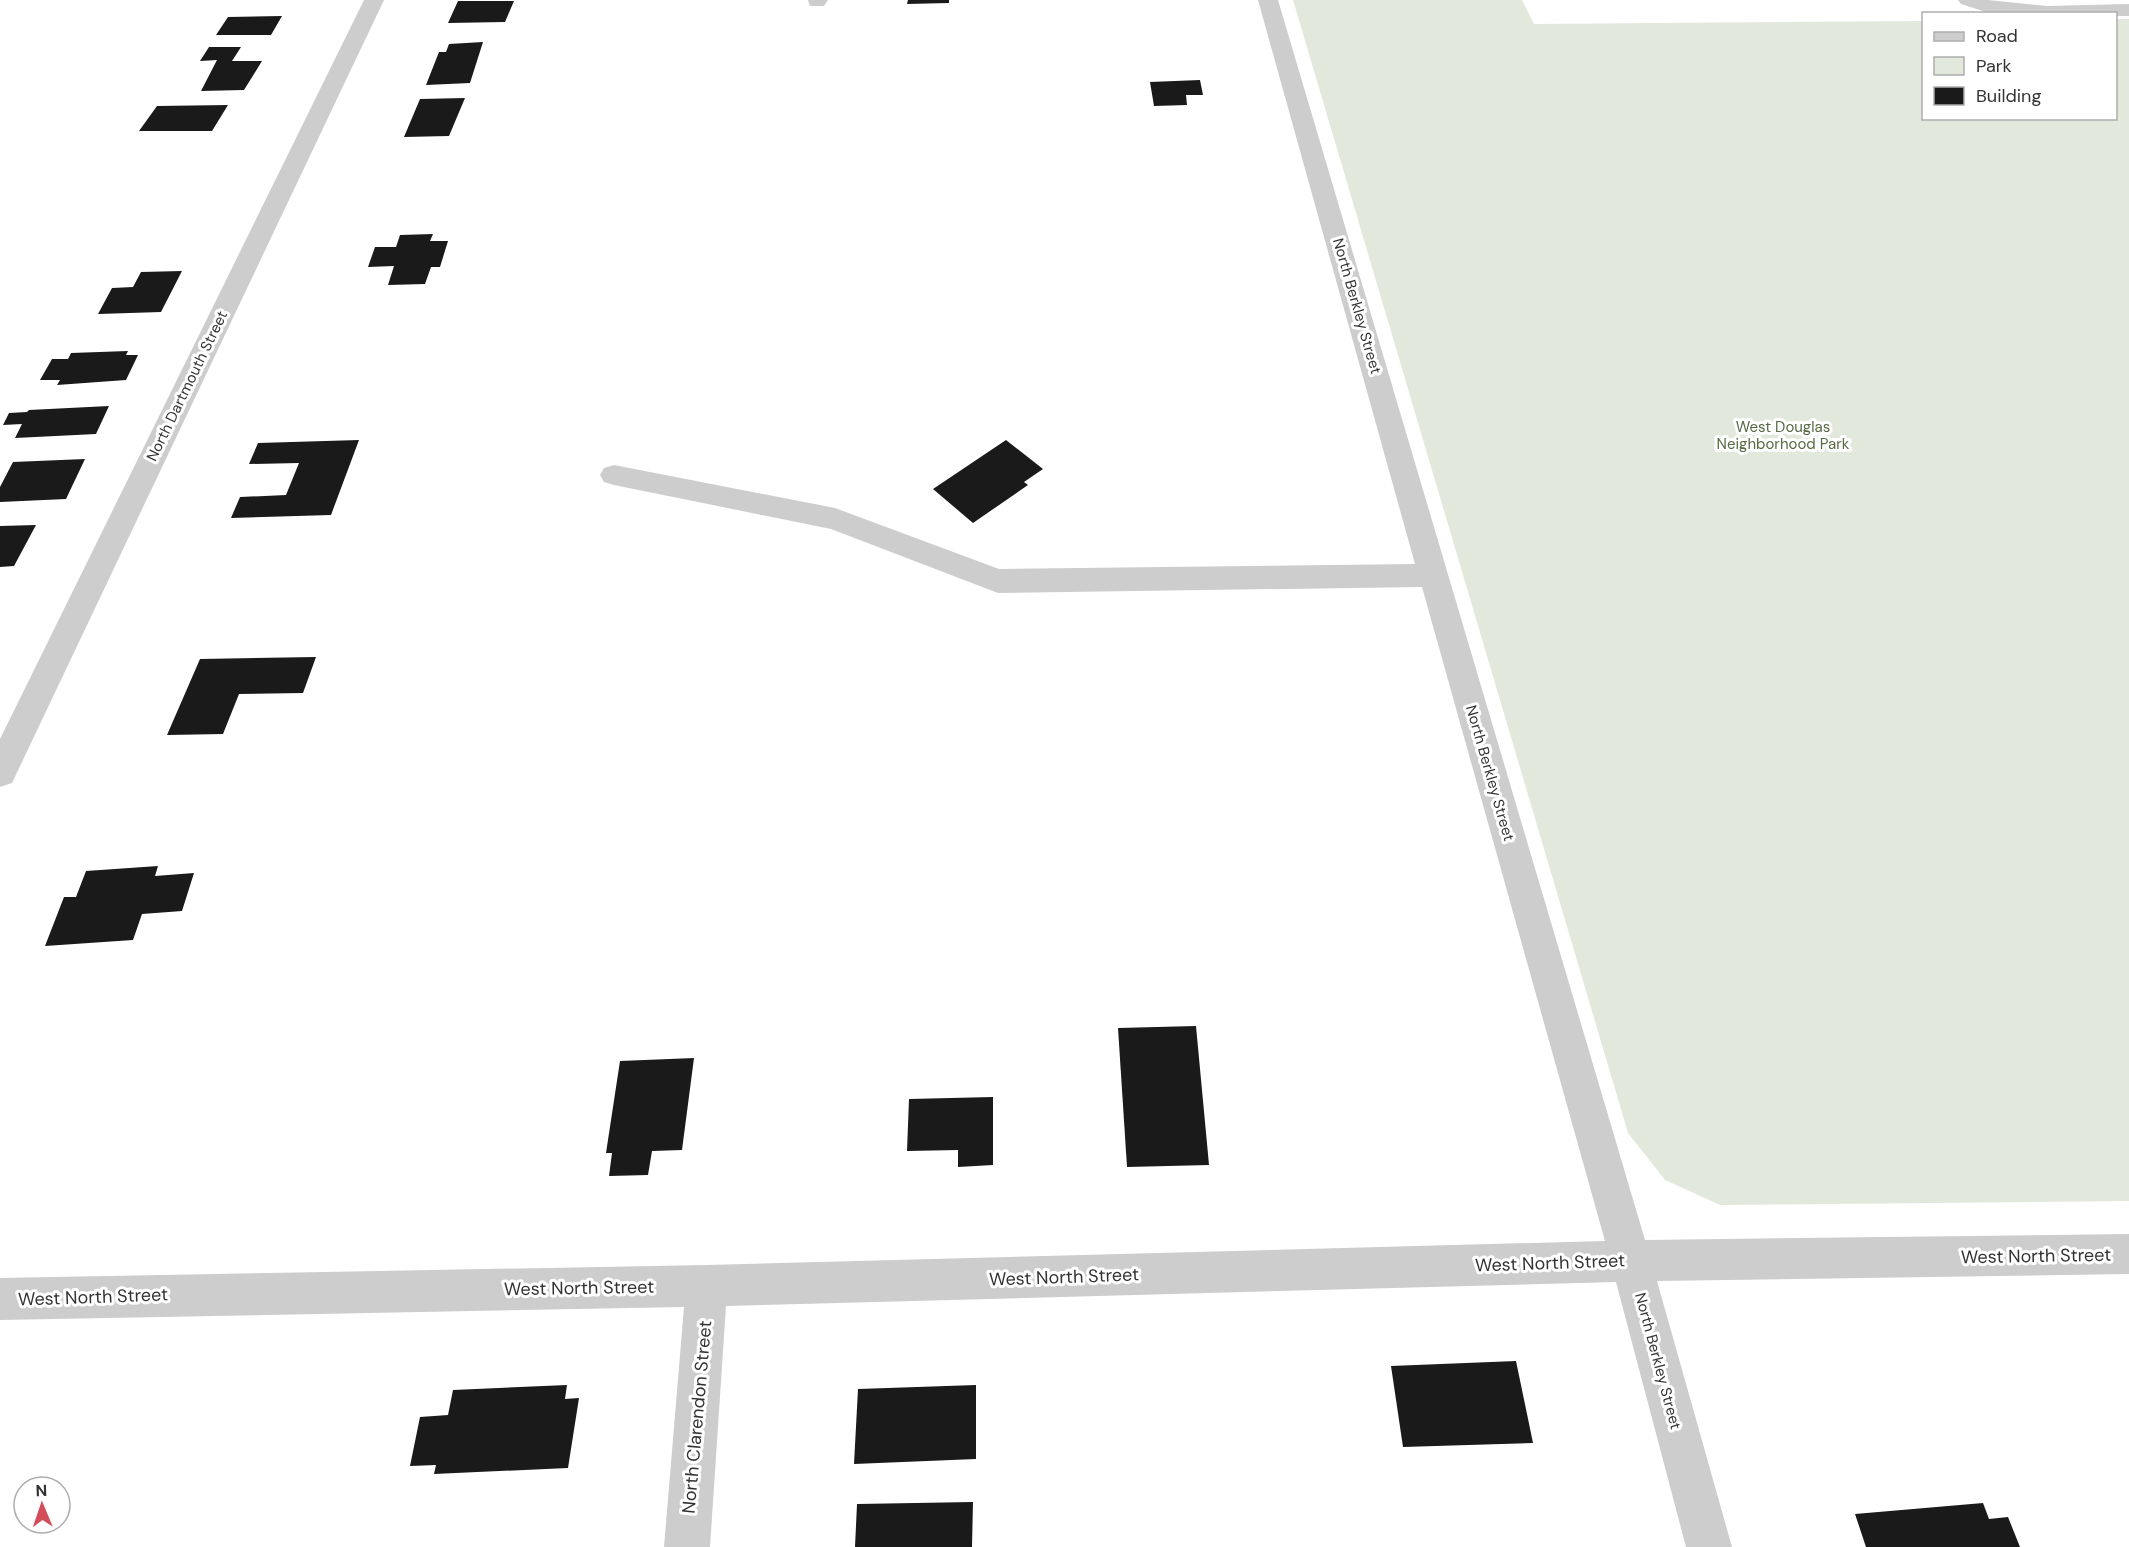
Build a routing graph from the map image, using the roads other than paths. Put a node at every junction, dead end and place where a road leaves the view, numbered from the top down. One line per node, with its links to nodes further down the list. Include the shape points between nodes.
1 (374, 0): 7 (street, North Dartmouth Street)
2 (1268, 0): 6 (street, North Berkley Street)
3 (1975, 3): 4 (street, via 2027,11)
4 (2129, 10)
5 (614, 475): 6 (street, via 835,519 998,581)
6 (1433, 575): 9 (street, North Berkley Street)
7 (0, 772)
8 (2129, 1254): 9 (street, West North Street)
9 (1631, 1261): 10 (street, West North Street); 13 (street, North Berkley Street)
10 (707, 1286): 11 (street, West North Street); 12 (street, North Clarendon Street)
11 (0, 1299)
12 (687, 1547)
13 (1709, 1547)

